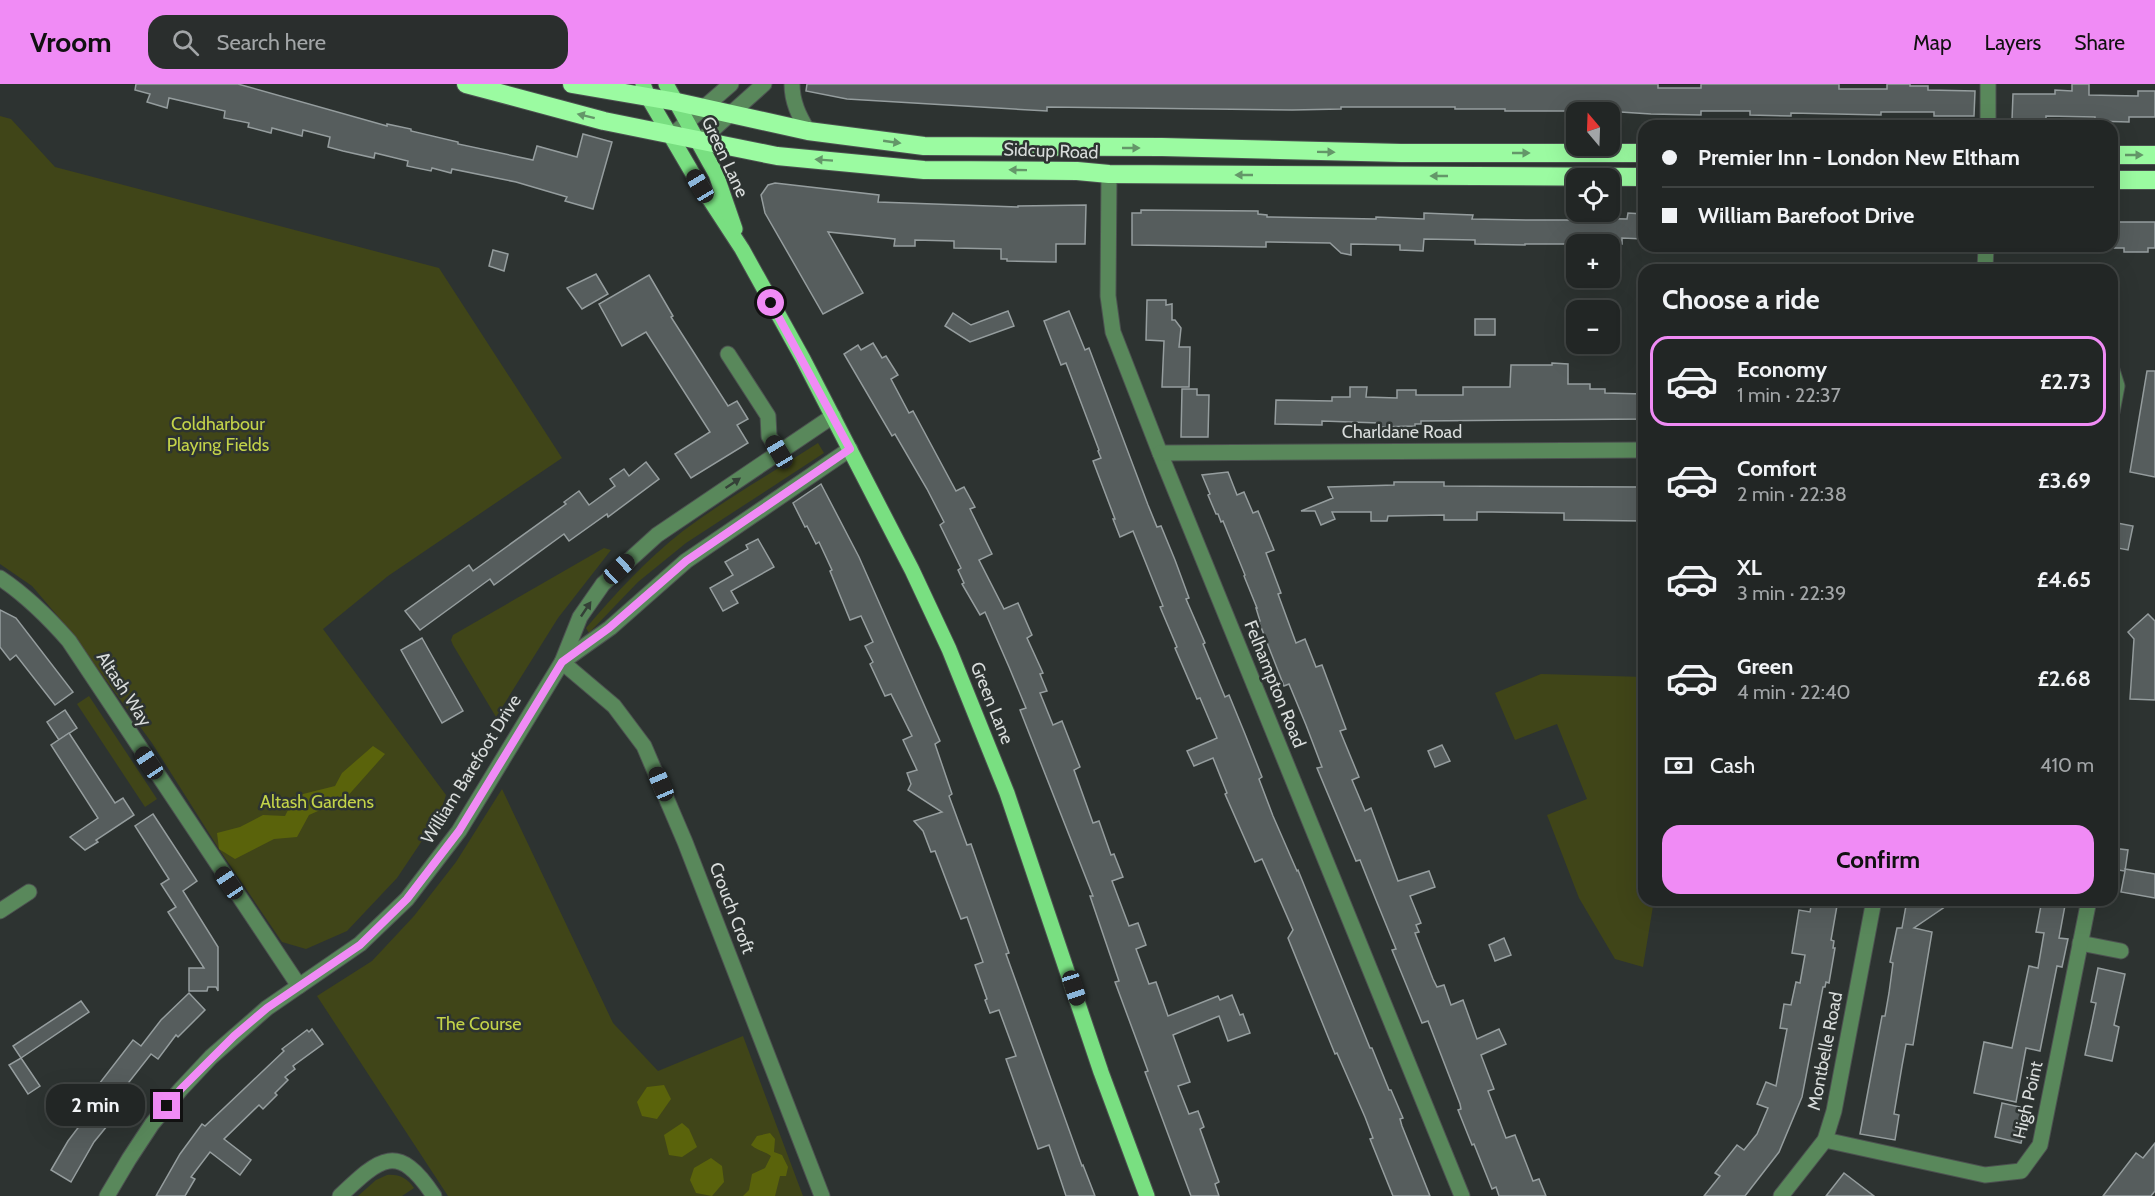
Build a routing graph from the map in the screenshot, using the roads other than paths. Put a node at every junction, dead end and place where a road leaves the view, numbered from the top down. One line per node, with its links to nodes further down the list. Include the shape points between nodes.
1 (466, 84): 15 (highway, Sidcup Road, one-way to 1)
2 (572, 84): 8 (highway, Sidcup Road)
3 (666, 84): 9 (main road, Green Lane)
4 (731, 84): 10 (street)
5 (764, 84): 11 (street)
6 (792, 84): 14 (street, via 793,99)
7 (1988, 84): 12 (street)
8 (646, 91): 9 (highway, Sidcup Road); 15 (main road, Green Lane)
9 (677, 102): 10 (highway, Sidcup Road); 13 (main road, Green Lane)
10 (704, 108): 11 (highway, Sidcup Road); 13 (street)
11 (731, 114): 14 (highway, Sidcup Road); 16 (street)
12 (1988, 120)
13 (688, 122): 15 (street); 16 (main road, Green Lane)
14 (808, 131): 17 (highway, Sidcup Road, one-way to 17, via 924,146)
15 (672, 136): 16 (highway, Sidcup Road); 24 (main road, Green Lane)
16 (699, 142): 20 (highway, Sidcup Road, one-way to 16, via 924,170 777,156); 24 (main road, Green Lane, via 716,174)
17 (1638, 153)
18 (2118, 155): 19 (highway, one-way to 19)
19 (2155, 155)
20 (1109, 174): 21 (highway, Sidcup Road, one-way to 20); 30 (street, Felhampton Road, via 1108,296 1113,332)
21 (1638, 177)
22 (2118, 180): 23 (highway)
23 (2155, 180)
24 (742, 249): 26 (main road, Green Lane)
25 (728, 354): 29 (street, via 768,416 769,436)
26 (832, 416): 27 (main road, Green Lane); 29 (street, William Barefoot Drive)
27 (850, 449): 32 (street, William Barefoot Drive, via 686,561 609,628); 45 (main road, Green Lane, via 945,639 1007,794)
28 (1638, 450): 30 (street, Charldane Road)
29 (779, 452): 32 (street, William Barefoot Drive, one-way to 29, via 580,618 603,584 657,535)
30 (1160, 453): 46 (street, Felhampton Road)
31 (0, 578): 39 (street, Altash Way, via 49,617 69,641)
32 (562, 662): 39 (street, William Barefoot Drive, via 459,831 407,899 360,945); 44 (street, Crouch Croft, via 614,706 644,746)
33 (29, 892): 36 (street)
34 (1873, 906): 40 (street, Montbelle Road, via 1834,1111)
35 (2088, 906): 37 (street, High Point)
36 (0, 912)
37 (2080, 943): 38 (street); 40 (street, High Point, via 2040,1145 2021,1171 1985,1174)
38 (2121, 951)
39 (299, 986): 41 (street, William Barefoot Drive, via 234,1036 181,1089 152,1124)
40 (1825, 1140): 47 (street, Montbelle Road)
41 (107, 1196)
42 (340, 1196): 43 (street, via 366,1171 385,1161 399,1162 415,1170)
43 (434, 1196)
44 (822, 1196)
45 (1147, 1196)
46 (1461, 1196)
47 (1781, 1196)

